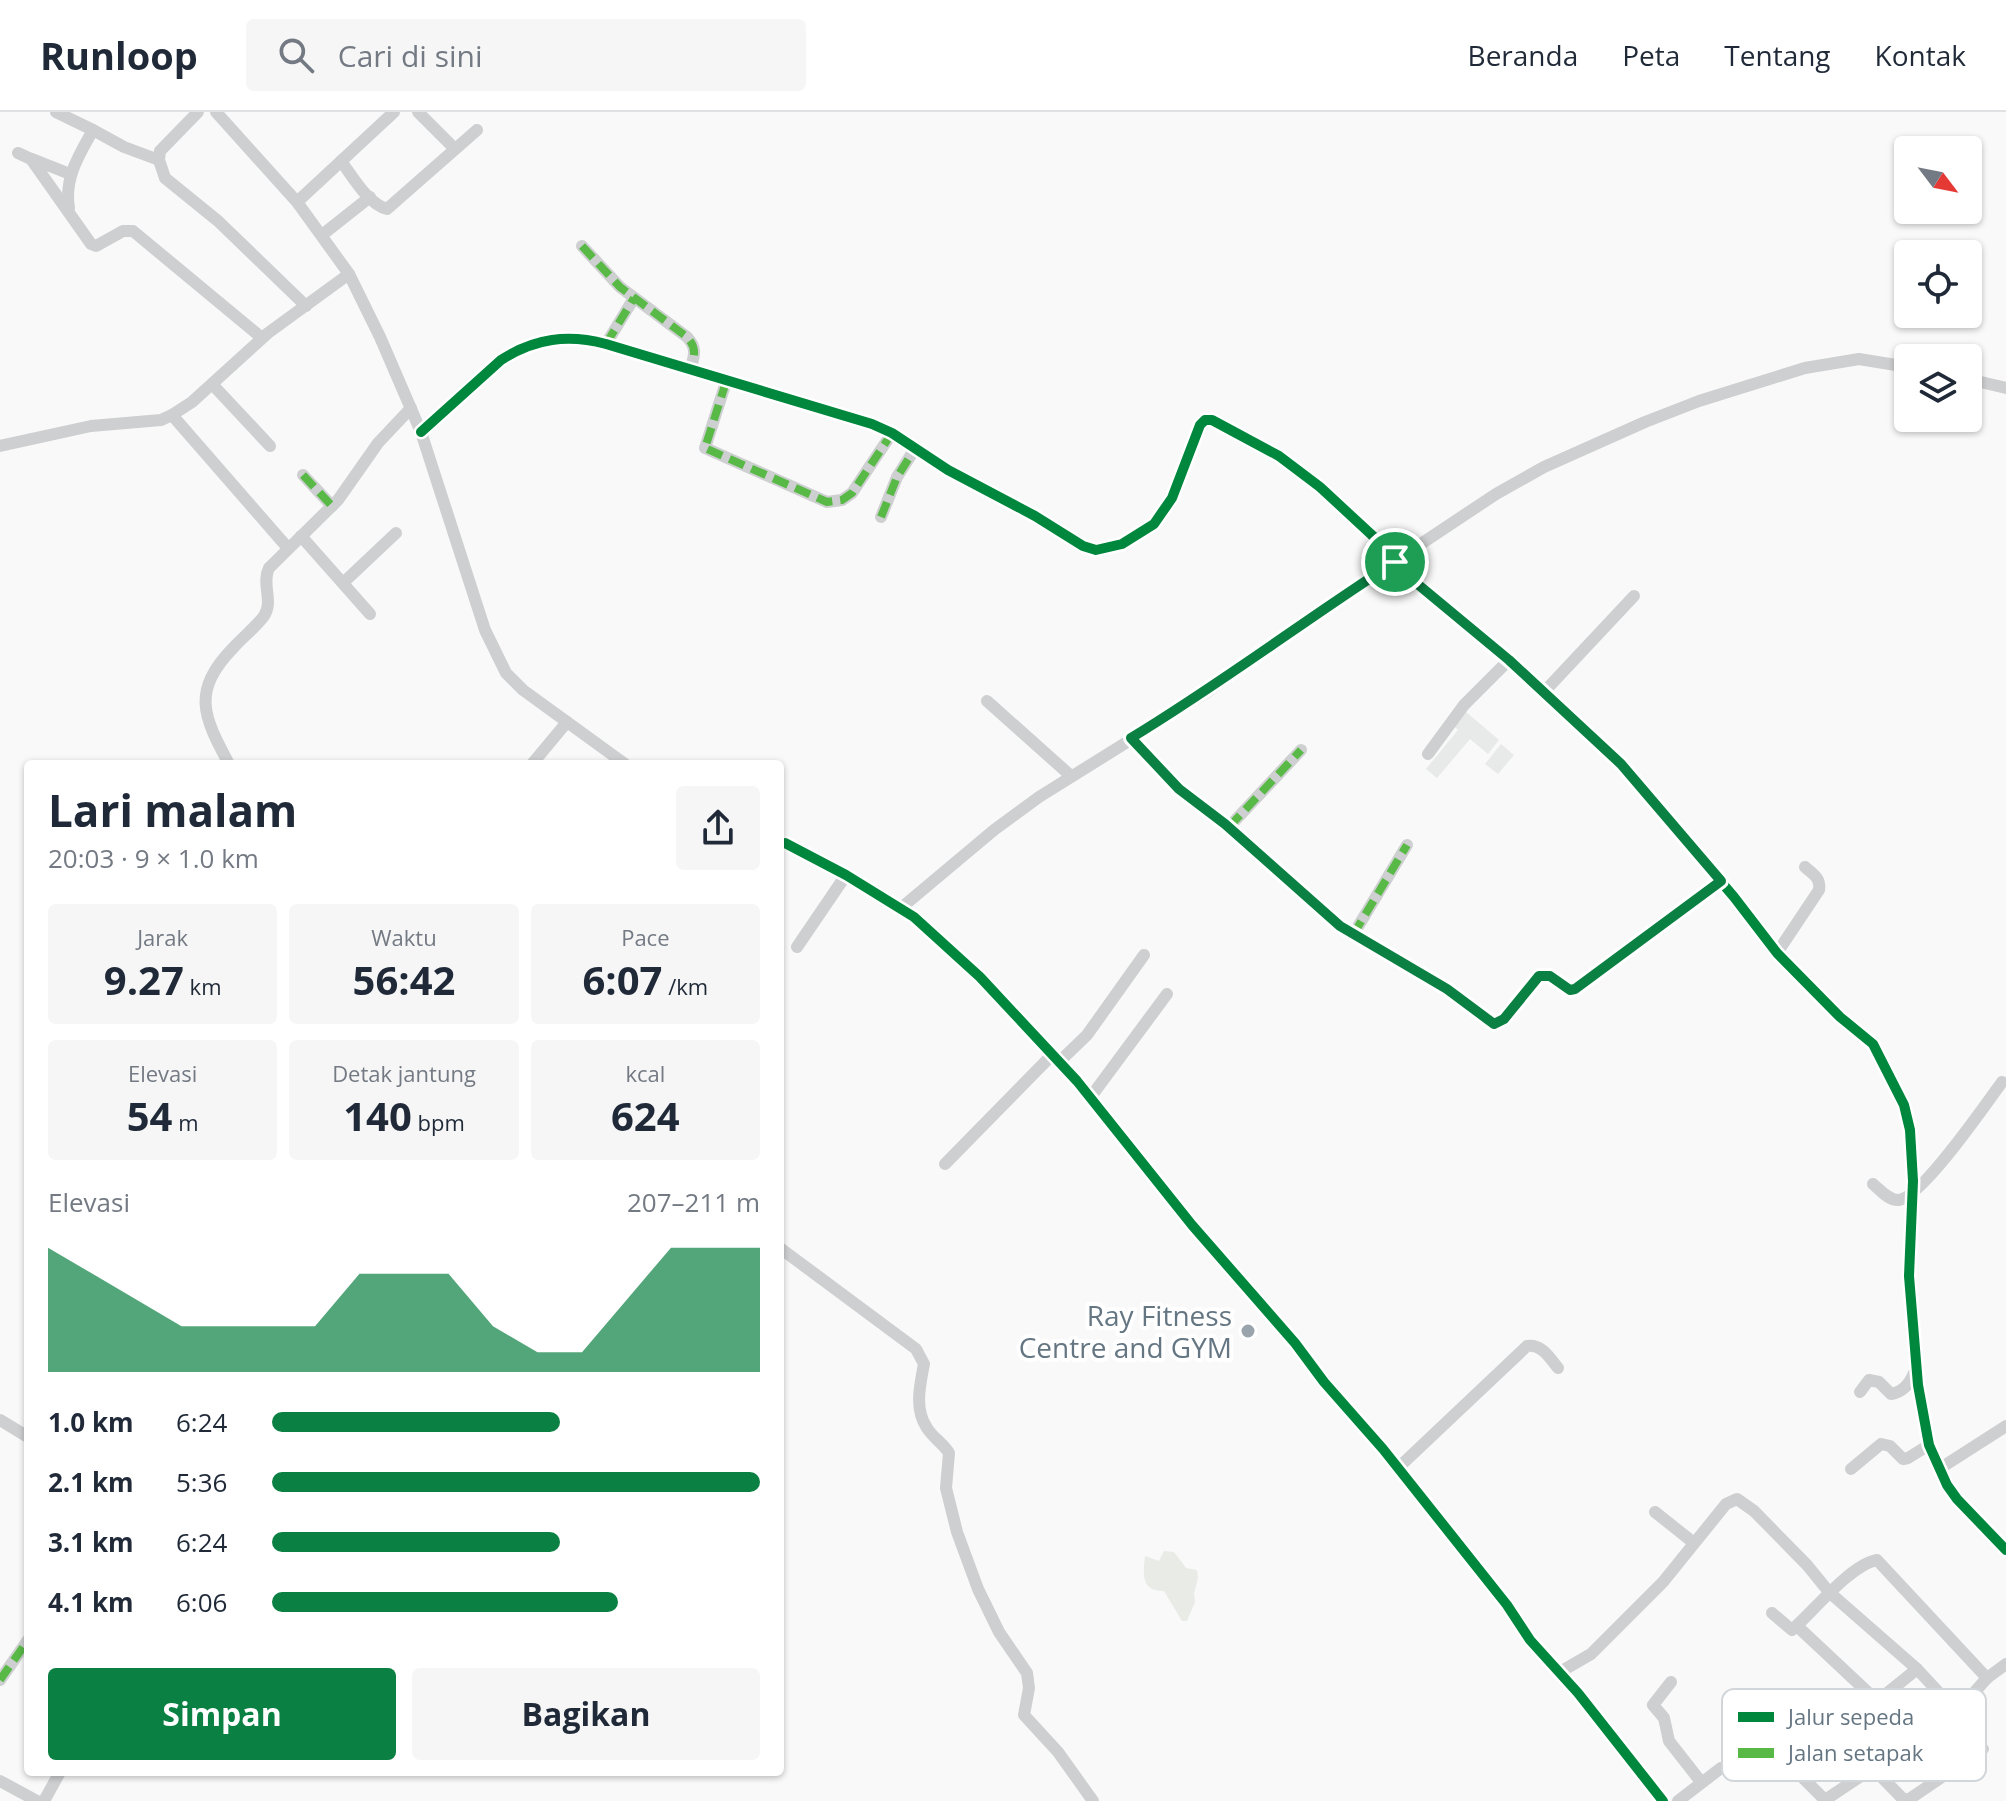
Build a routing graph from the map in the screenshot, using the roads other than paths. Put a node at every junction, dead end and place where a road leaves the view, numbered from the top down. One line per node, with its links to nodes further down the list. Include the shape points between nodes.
1 (56, 112): 6 (street)
2 (198, 112): 11 (street, via 162,147)
3 (216, 112): 15 (street)
4 (394, 112): 12 (street)
5 (418, 112): 8 (street)
6 (93, 130): 11 (street); 13 (street)
7 (477, 130): 8 (street)
8 (455, 149): 14 (street, via 391,207 382,209)
9 (18, 153): 10 (street)
10 (31, 159): 13 (street); 16 (street)
11 (159, 160): 21 (street, via 168,181)
12 (341, 161): 14 (street); 15 (street)
13 (70, 174): 16 (street)
14 (370, 197): 17 (street)
15 (297, 202): 17 (street)
16 (70, 211): 22 (street, via 93,246 133,231)
17 (322, 235): 19 (street)
18 (582, 246): 20 (street)
19 (349, 274): 21 (street); 30 (street)
20 (634, 298): 23 (street); 25 (street, via 695,345)
21 (306, 306): 22 (street)
22 (262, 338): 28 (street)
23 (606, 344): 25 (street); 32 (street, via 569,337 516,351)
24 (1894, 364): 43 (street, via 1831,362 1788,372 1633,427 1496,494)
25 (690, 371): 26 (street)
26 (726, 382): 33 (street); 33 (street, via 705,448 827,502 852,493)
27 (1982, 382): 29 (street)
28 (212, 384): 31 (street); 35 (street)
29 (2006, 388)
30 (411, 408): 32 (street); 38 (street)
31 (172, 415): 34 (street); 42 (street)
32 (421, 432): 50 (street, via 492,647 506,673)
33 (892, 433): 36 (street)
34 (0, 446)
35 (270, 446)
36 (916, 447): 39 (street); 43 (street, via 948,470 1096,550 1122,544 1154,524 1172,498 1200,425 1212,420 1307,476)
37 (303, 475): 38 (street)
38 (332, 506): 41 (street)
39 (881, 517)
40 (396, 533): 44 (street)
41 (301, 536): 42 (street); 44 (street)
42 (287, 547): 55 (street, via 264,577 268,599 263,617 219,663 206,688 207,720)
43 (1395, 562): 47 (street); 51 (street)
44 (343, 583): 46 (street)
45 (1634, 596): 48 (street)
46 (370, 614)
47 (1509, 660): 48 (street); 53 (street, via 1464,705)
48 (1543, 693): 63 (street, via 1621,764)
49 (987, 701): 57 (street)
50 (567, 722): 54 (street); 56 (street)
51 (1131, 738): 57 (street); 58 (street, via 1179,789)
52 (1301, 750): 58 (street)
53 (1428, 754)
54 (610, 759)
55 (227, 760)
56 (535, 760)
57 (1071, 776): 64 (street, via 994,830)
58 (1229, 827): 65 (street)
59 (784, 845): 62 (street)
60 (1407, 845): 65 (street)
61 (1805, 867): 67 (street, via 1817,878 1819,890)
62 (846, 875): 64 (street); 66 (street)
63 (1721, 881): 65 (street, via 1575,989 1539,976 1494,1024 1447,989); 67 (street)
64 (901, 908): 70 (street, via 947,945)
65 (1353, 935)
66 (797, 947)
67 (1777, 953): 75 (street, via 1881,1056 1910,1130)
68 (1144, 955): 70 (street, via 1087,1035)
69 (1167, 994): 72 (street)
70 (1056, 1058): 72 (street); 73 (street)
71 (2002, 1082): 75 (street, via 1942,1163)
72 (1090, 1098): 84 (street)
73 (945, 1164)
74 (1873, 1184): 75 (street, via 1895,1200)
75 (1912, 1192): 78 (street, via 1908,1255)
76 (784, 1251): 114 (street, via 922,1357 918,1406 926,1428 949,1453 946,1488 978,1589 1027,1673 1024,1715)
77 (1558, 1368): 84 (street, via 1542,1348 1527,1346)
78 (1916, 1370): 79 (street, via 1898,1393 1869,1380); 83 (street)
79 (1860, 1392)
80 (0, 1420): 82 (street)
81 (2006, 1426): 86 (street)
82 (24, 1435)
83 (1929, 1445): 85 (street, via 1903,1459 1881,1444); 86 (street)
84 (1398, 1468): 96 (street)
85 (1851, 1469)
86 (1939, 1469): 89 (street, via 1957,1499)
87 (1655, 1512): 88 (street)
88 (1694, 1543): 90 (street, via 1726,1504 1737,1499); 96 (street, via 1591,1654)
89 (2006, 1550)
90 (1829, 1592): 92 (street); 95 (street); 97 (street, via 1877,1560)
91 (1772, 1613): 92 (street, via 1792,1630)
92 (1797, 1626): 100 (street)
93 (24, 1646): 98 (street)
94 (2006, 1664): 97 (street)
95 (1917, 1669): 101 (street); 102 (street)
96 (1560, 1672): 115 (street)
97 (1987, 1678): 103 (street)
98 (0, 1680)
99 (1671, 1682): 111 (street, via 1653,1705 1664,1718 1669,1741)
100 (1864, 1689)
101 (1891, 1689)
102 (1936, 1689)
103 (1977, 1689)
104 (1721, 1768): 111 (street)
105 (58, 1776): 113 (street)
106 (0, 1781): 112 (street)
107 (1806, 1781): 108 (street, via 1825,1800)
108 (1853, 1781)
109 (1885, 1781): 110 (street, via 1908,1800)
110 (1936, 1781)
111 (1701, 1782): 116 (street)
112 (37, 1801)
113 (44, 1801)
114 (1093, 1801)
115 (1663, 1801)
116 (1678, 1801)

